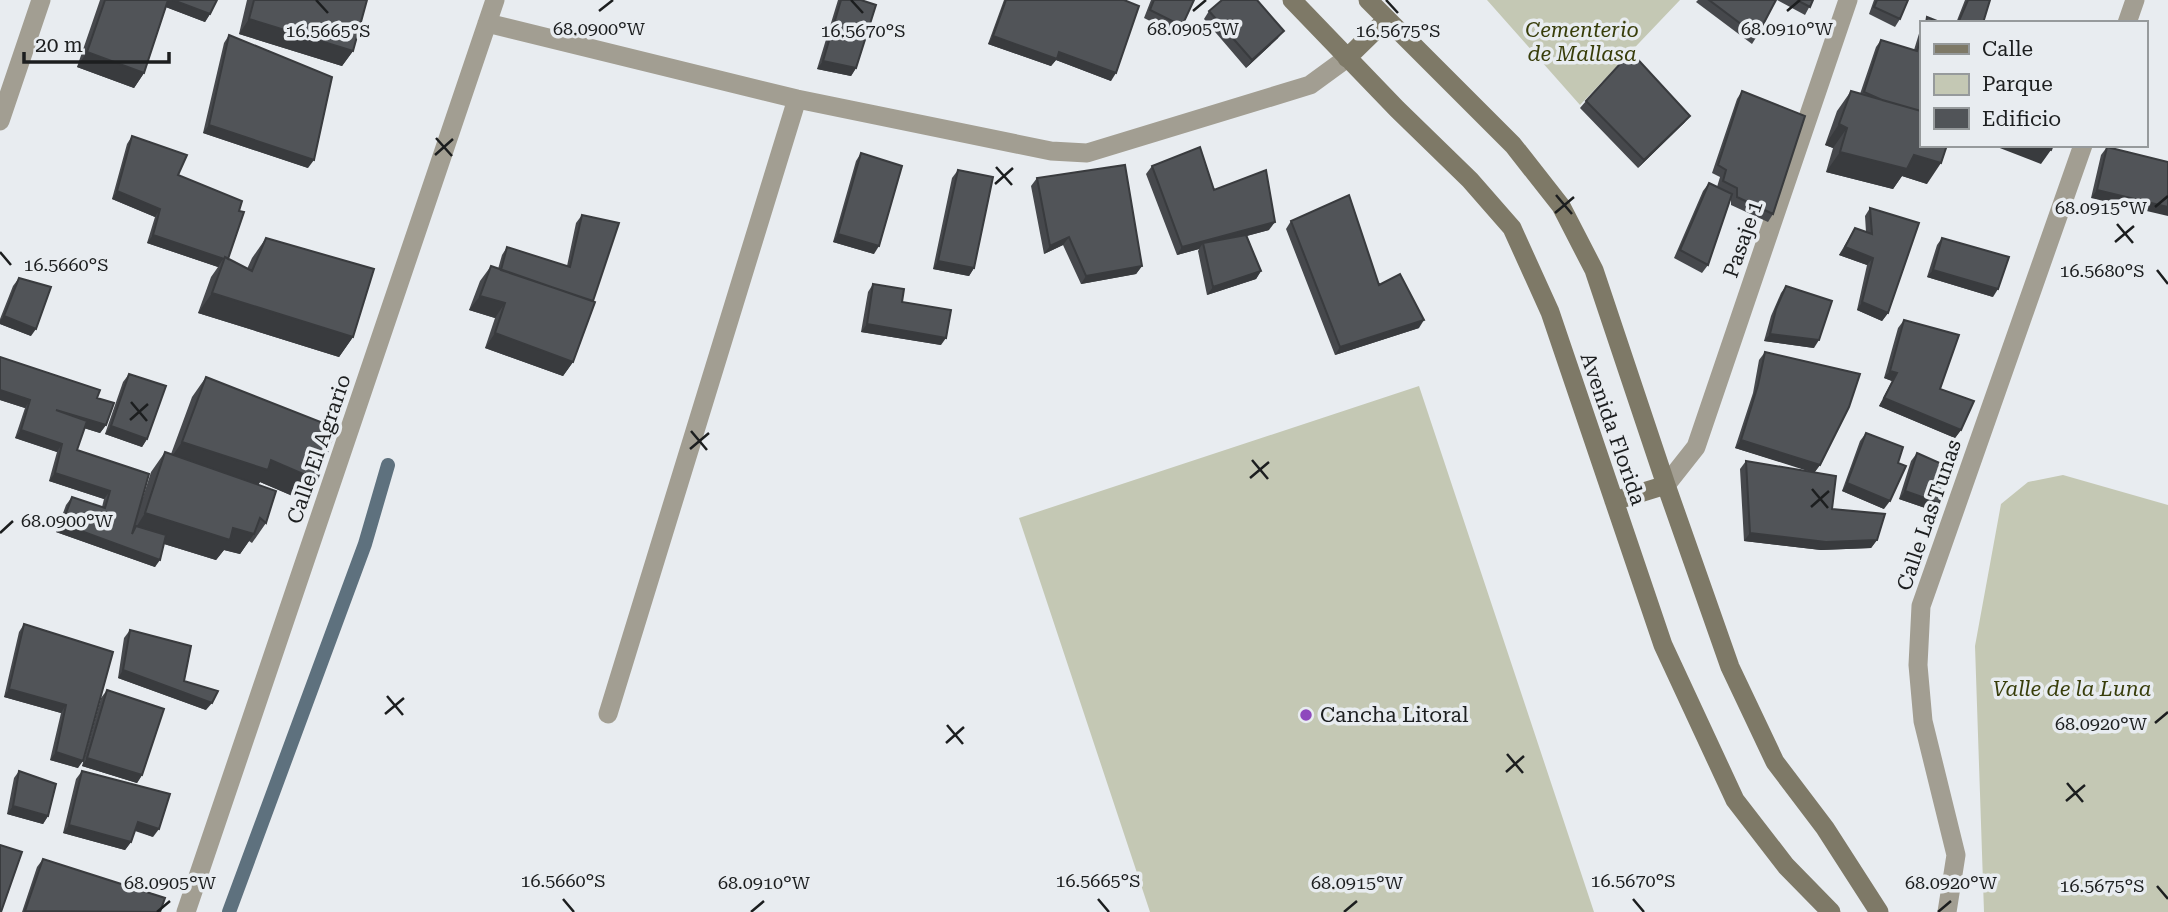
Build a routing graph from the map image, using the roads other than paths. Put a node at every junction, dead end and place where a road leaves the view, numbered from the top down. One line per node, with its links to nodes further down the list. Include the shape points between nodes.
1 (41, 0): 12 (street)
2 (495, 0): 9 (street, Calle El Agrario)
3 (1292, 0): 10 (main road, Avenida Florida)
4 (1368, 0): 7 (main road, Avenida Florida)
5 (1848, 0): 14 (street, Pasaje 1, via 1696,447)
6 (2135, 0): 8 (street)
7 (1387, 19): 10 (main road); 14 (main road, Avenida Florida, via 1513,145 1561,206 1594,270)
8 (2128, 21)
9 (487, 23): 11 (street); 17 (street, Calle El Agrario)
10 (1347, 58): 11 (street, via 1310,85 1087,152 1051,151); 15 (main road, Avenida Florida, via 1512,228 1550,312)
11 (797, 99): 16 (street)
12 (0, 121)
13 (2082, 147): 20 (street, Calle Las Tunas, via 1921,606 1918,665 1923,721 1956,855)
14 (1666, 485): 15 (main road); 19 (main road, Avenida Florida, via 1730,667 1775,762)
15 (1614, 501): 18 (main road, Avenida Florida, via 1663,645 1735,800 1786,866)
16 (608, 714)
17 (187, 912)
18 (1831, 912)
19 (1879, 912)
20 (1947, 912)

